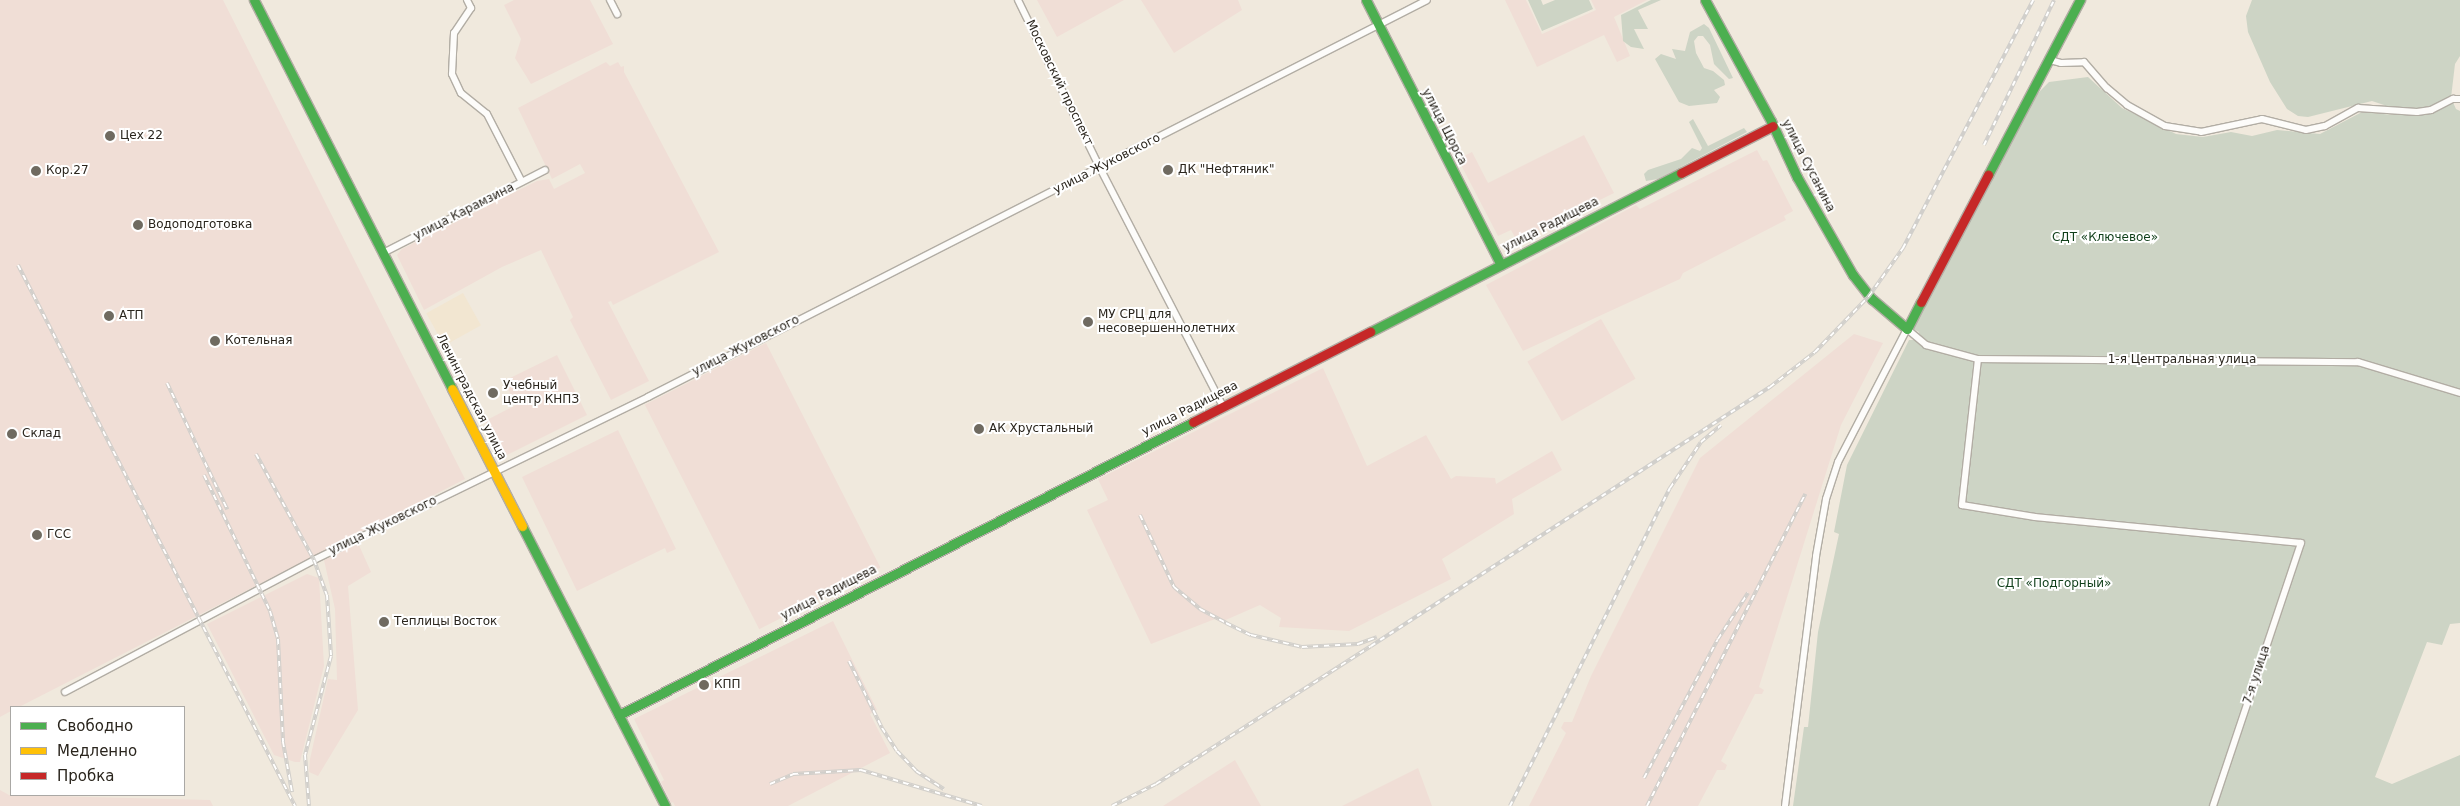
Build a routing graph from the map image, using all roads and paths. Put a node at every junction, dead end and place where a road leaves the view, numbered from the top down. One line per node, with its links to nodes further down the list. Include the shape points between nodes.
1 (467, 0): 16 (street, via 471,8 454,33 452,74 461,93 487,114)
2 (610, 0): 9 (street)
3 (1018, 0): 14 (street, Московский проспект)
4 (1366, 0): 10 (street, улица Щорса)
5 (1427, 0): 10 (street, улица Жуковского)
6 (1705, 0): 13 (street, улица Сусанина)
7 (2080, 0): 11 (street)
8 (256, 1): 17 (street, Ленинградская улица)
9 (617, 14)
10 (1379, 26): 14 (street, улица Жуковского); 18 (street, улица Щорса)
11 (2050, 60): 12 (street, via 2084,62 2106,88 2128,105 2165,126 2201,132 2262,119 2306,130 2325,126 2358,108 2417,112 2431,110 2453,98); 19 (street)
12 (2460, 99)
13 (1773, 126): 18 (street, улица Радищева); 19 (street, улица Сусанина, via 1797,177 1853,275 1872,299)
14 (1100, 168): 22 (street, Московский проспект); 23 (street, улица Жуковского)
15 (545, 170): 16 (street, улица Карамзина)
16 (522, 182): 17 (street, улица Карамзина)
17 (383, 253): 23 (street, Ленинградская улица)
18 (1500, 265): 22 (street, улица Радищева)
19 (1907, 329): 20 (street, 1-я Центральная улица, via 1926,345); 27 (street, via 1838,462 1826,499)
20 (1978, 359): 21 (street, 1-я Центральная улица, via 2358,362); 28 (street, 7-я улица, via 1962,505 2035,517 2301,543)
21 (2460, 393)
22 (1223, 406): 25 (street, улица Радищева)
23 (495, 473): 24 (street, улица Жуковского, via 314,560); 25 (street, Ленинградская улица)
24 (64, 692)
25 (619, 715): 26 (street, Ленинградская улица)
26 (665, 806)
27 (1785, 806)
28 (2214, 806)

